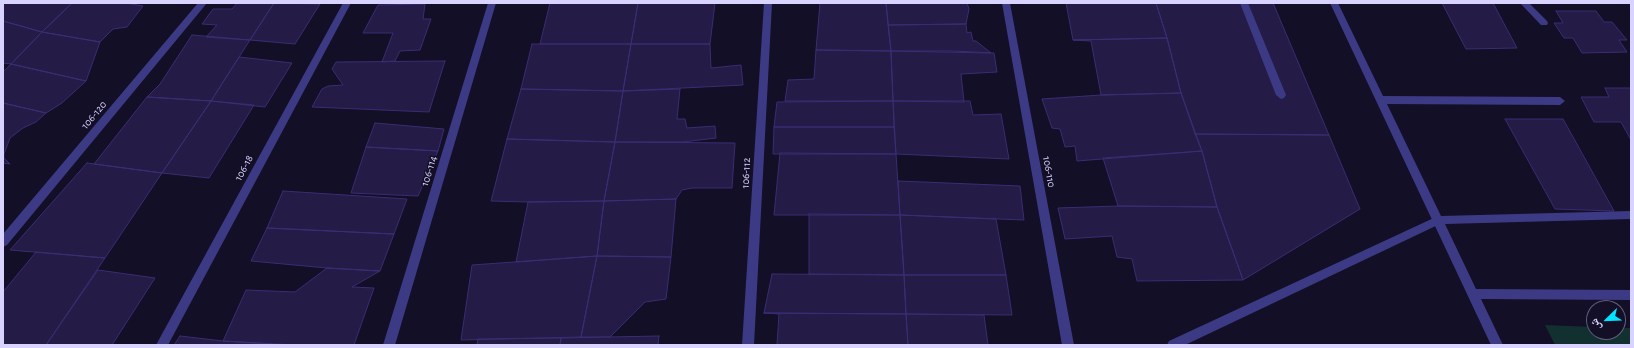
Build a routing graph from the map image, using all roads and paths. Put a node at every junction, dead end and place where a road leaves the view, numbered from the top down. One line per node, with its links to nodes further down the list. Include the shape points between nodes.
1 (203, 3): 15 (street, 106-120)
2 (346, 3): 18 (street, 106-18)
3 (492, 3): 19 (street, 106-114)
4 (768, 3): 20 (street, 106-112)
5 (1006, 3): 21 (street, 106-110)
6 (1244, 3): 10 (street)
7 (1334, 3): 11 (street)
8 (1524, 3): 9 (street)
9 (1544, 23)
10 (1281, 95)
11 (1380, 100): 12 (street); 14 (street)
12 (1560, 101)
13 (1631, 215): 14 (street)
14 (1438, 220): 16 (street); 22 (street)
15 (3, 242)
16 (1473, 294): 17 (street); 23 (street)
17 (1631, 295)
18 (162, 345)
19 (389, 345)
20 (748, 345)
21 (1068, 345)
22 (1173, 345)
23 (1497, 345)

